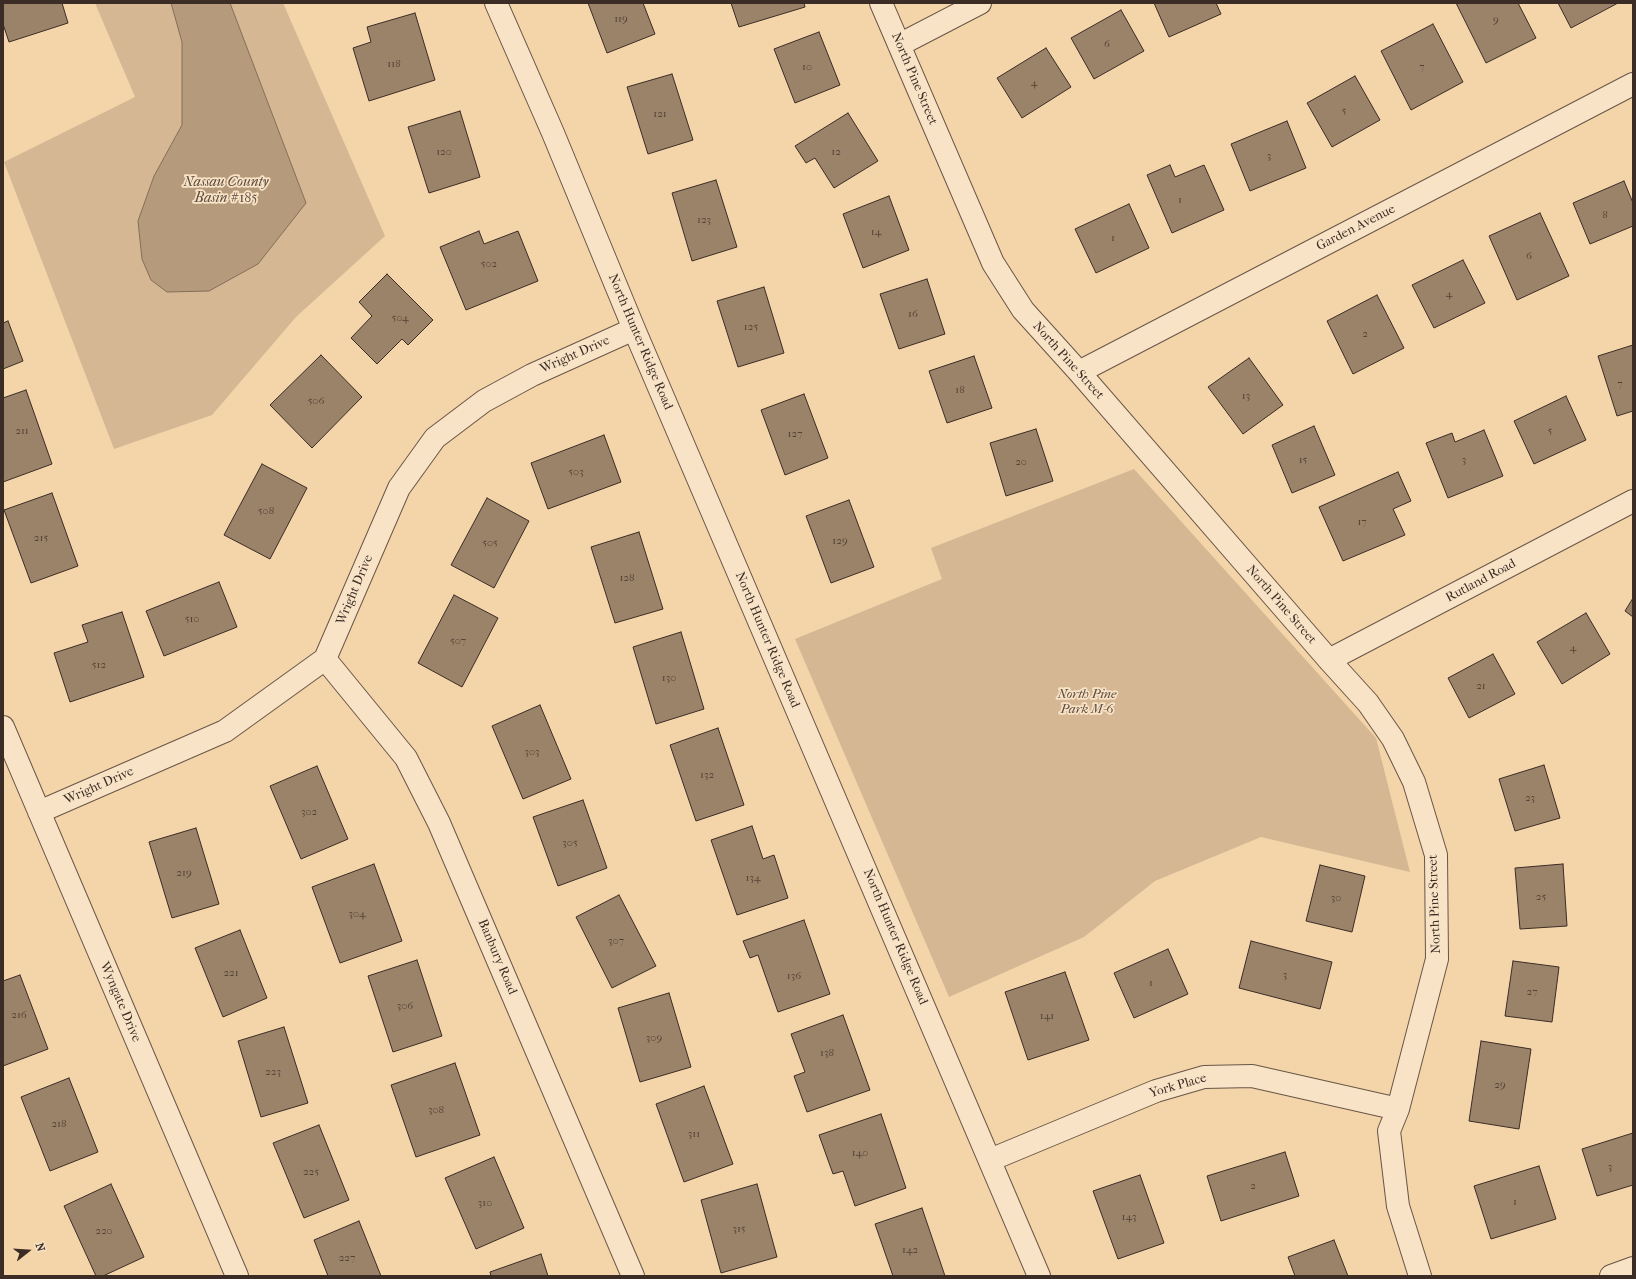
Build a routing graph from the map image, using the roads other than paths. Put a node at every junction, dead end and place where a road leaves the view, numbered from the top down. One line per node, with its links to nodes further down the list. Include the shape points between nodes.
1 (496, 3): 6 (street, North Hunter Ridge Road)
2 (881, 3): 4 (street, North Pine Street)
3 (980, 3): 4 (street)
4 (899, 45): 7 (street, North Pine Street, via 993,263 1023,310)
5 (1633, 84): 7 (street, Garden Avenue)
6 (634, 329): 9 (street, Wright Drive, via 490,397 434,438 399,488); 14 (street, North Hunter Ridge Road)
7 (1079, 372): 10 (street, North Pine Street)
8 (1633, 501): 10 (street, Rutland Road)
9 (325, 659): 12 (street, Wright Drive, via 225,731); 17 (street, Banbury Road, via 406,758 439,823)
10 (1329, 660): 13 (street, North Pine Street, via 1368,703 1393,739 1414,782 1436,855 1437,959)
11 (3, 727): 12 (street, Wyngate Drive)
12 (39, 812): 16 (street, Wyngate Drive)
13 (1398, 1109): 14 (street, York Place, via 1252,1076 1204,1076 1156,1091); 19 (street, North Pine Street, via 1389,1131 1398,1206)
14 (990, 1160): 18 (street, North Hunter Ridge Road)
15 (1633, 1268): 20 (street)
16 (237, 1276)
17 (633, 1276)
18 (1040, 1276)
19 (1420, 1276)
20 (1612, 1276)

